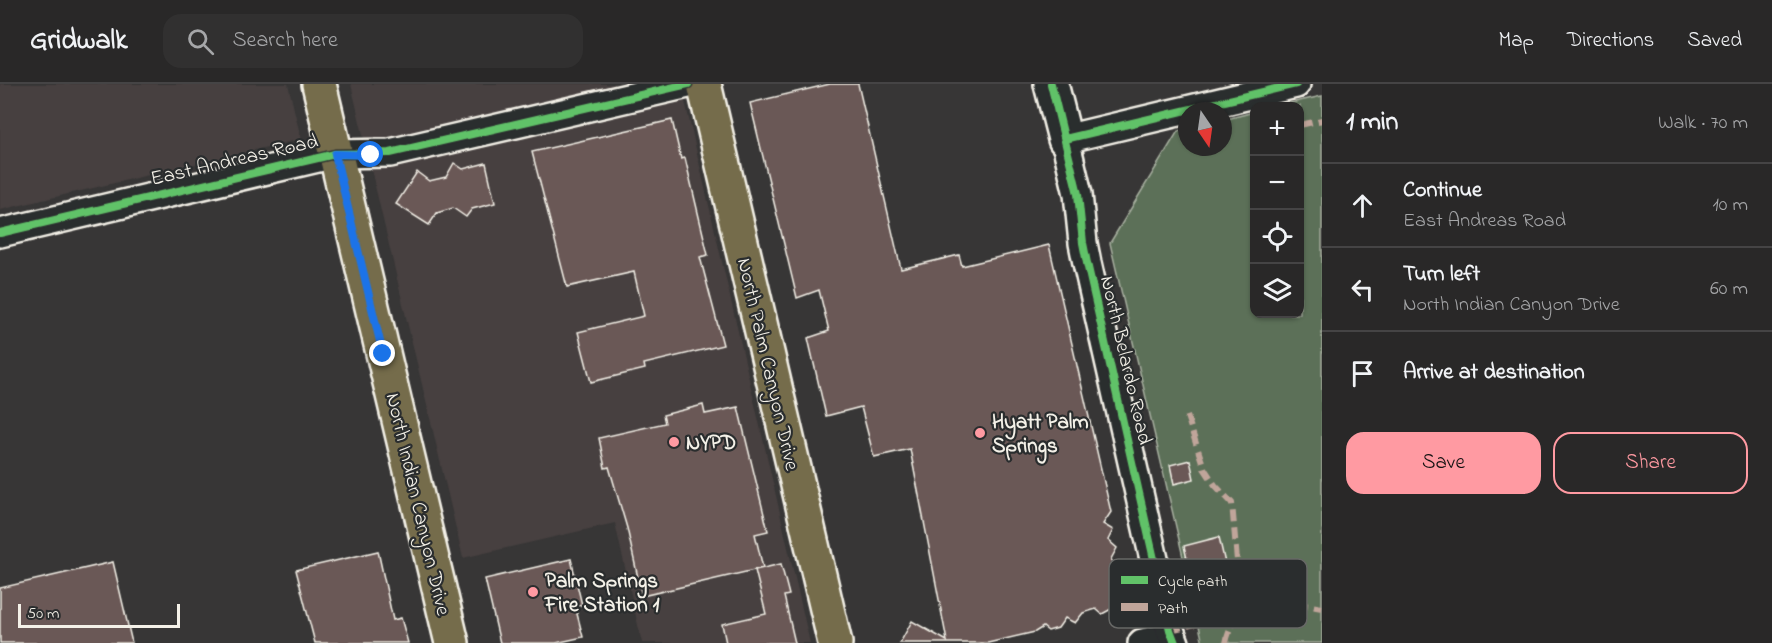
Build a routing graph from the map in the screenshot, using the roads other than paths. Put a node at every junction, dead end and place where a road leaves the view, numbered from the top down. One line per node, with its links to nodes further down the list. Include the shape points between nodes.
1 (320, 84): 7 (main road, North Indian Canyon Drive)
2 (688, 84): 7 (street, East Andreas Road, via 390,153)
3 (704, 84): 12 (main road, North Palm Canyon Drive)
4 (1051, 84): 6 (street, North Belardo Road)
5 (1296, 84): 6 (street)
6 (1065, 139): 9 (street, North Belardo Road, via 1078,194 1083,243)
7 (335, 154): 8 (street, East Andreas Road); 11 (main road, North Indian Canyon Drive)
8 (0, 233)
9 (1155, 559)
10 (1173, 640): 13 (street)
11 (452, 643)
12 (835, 643)
13 (1142, 643)

